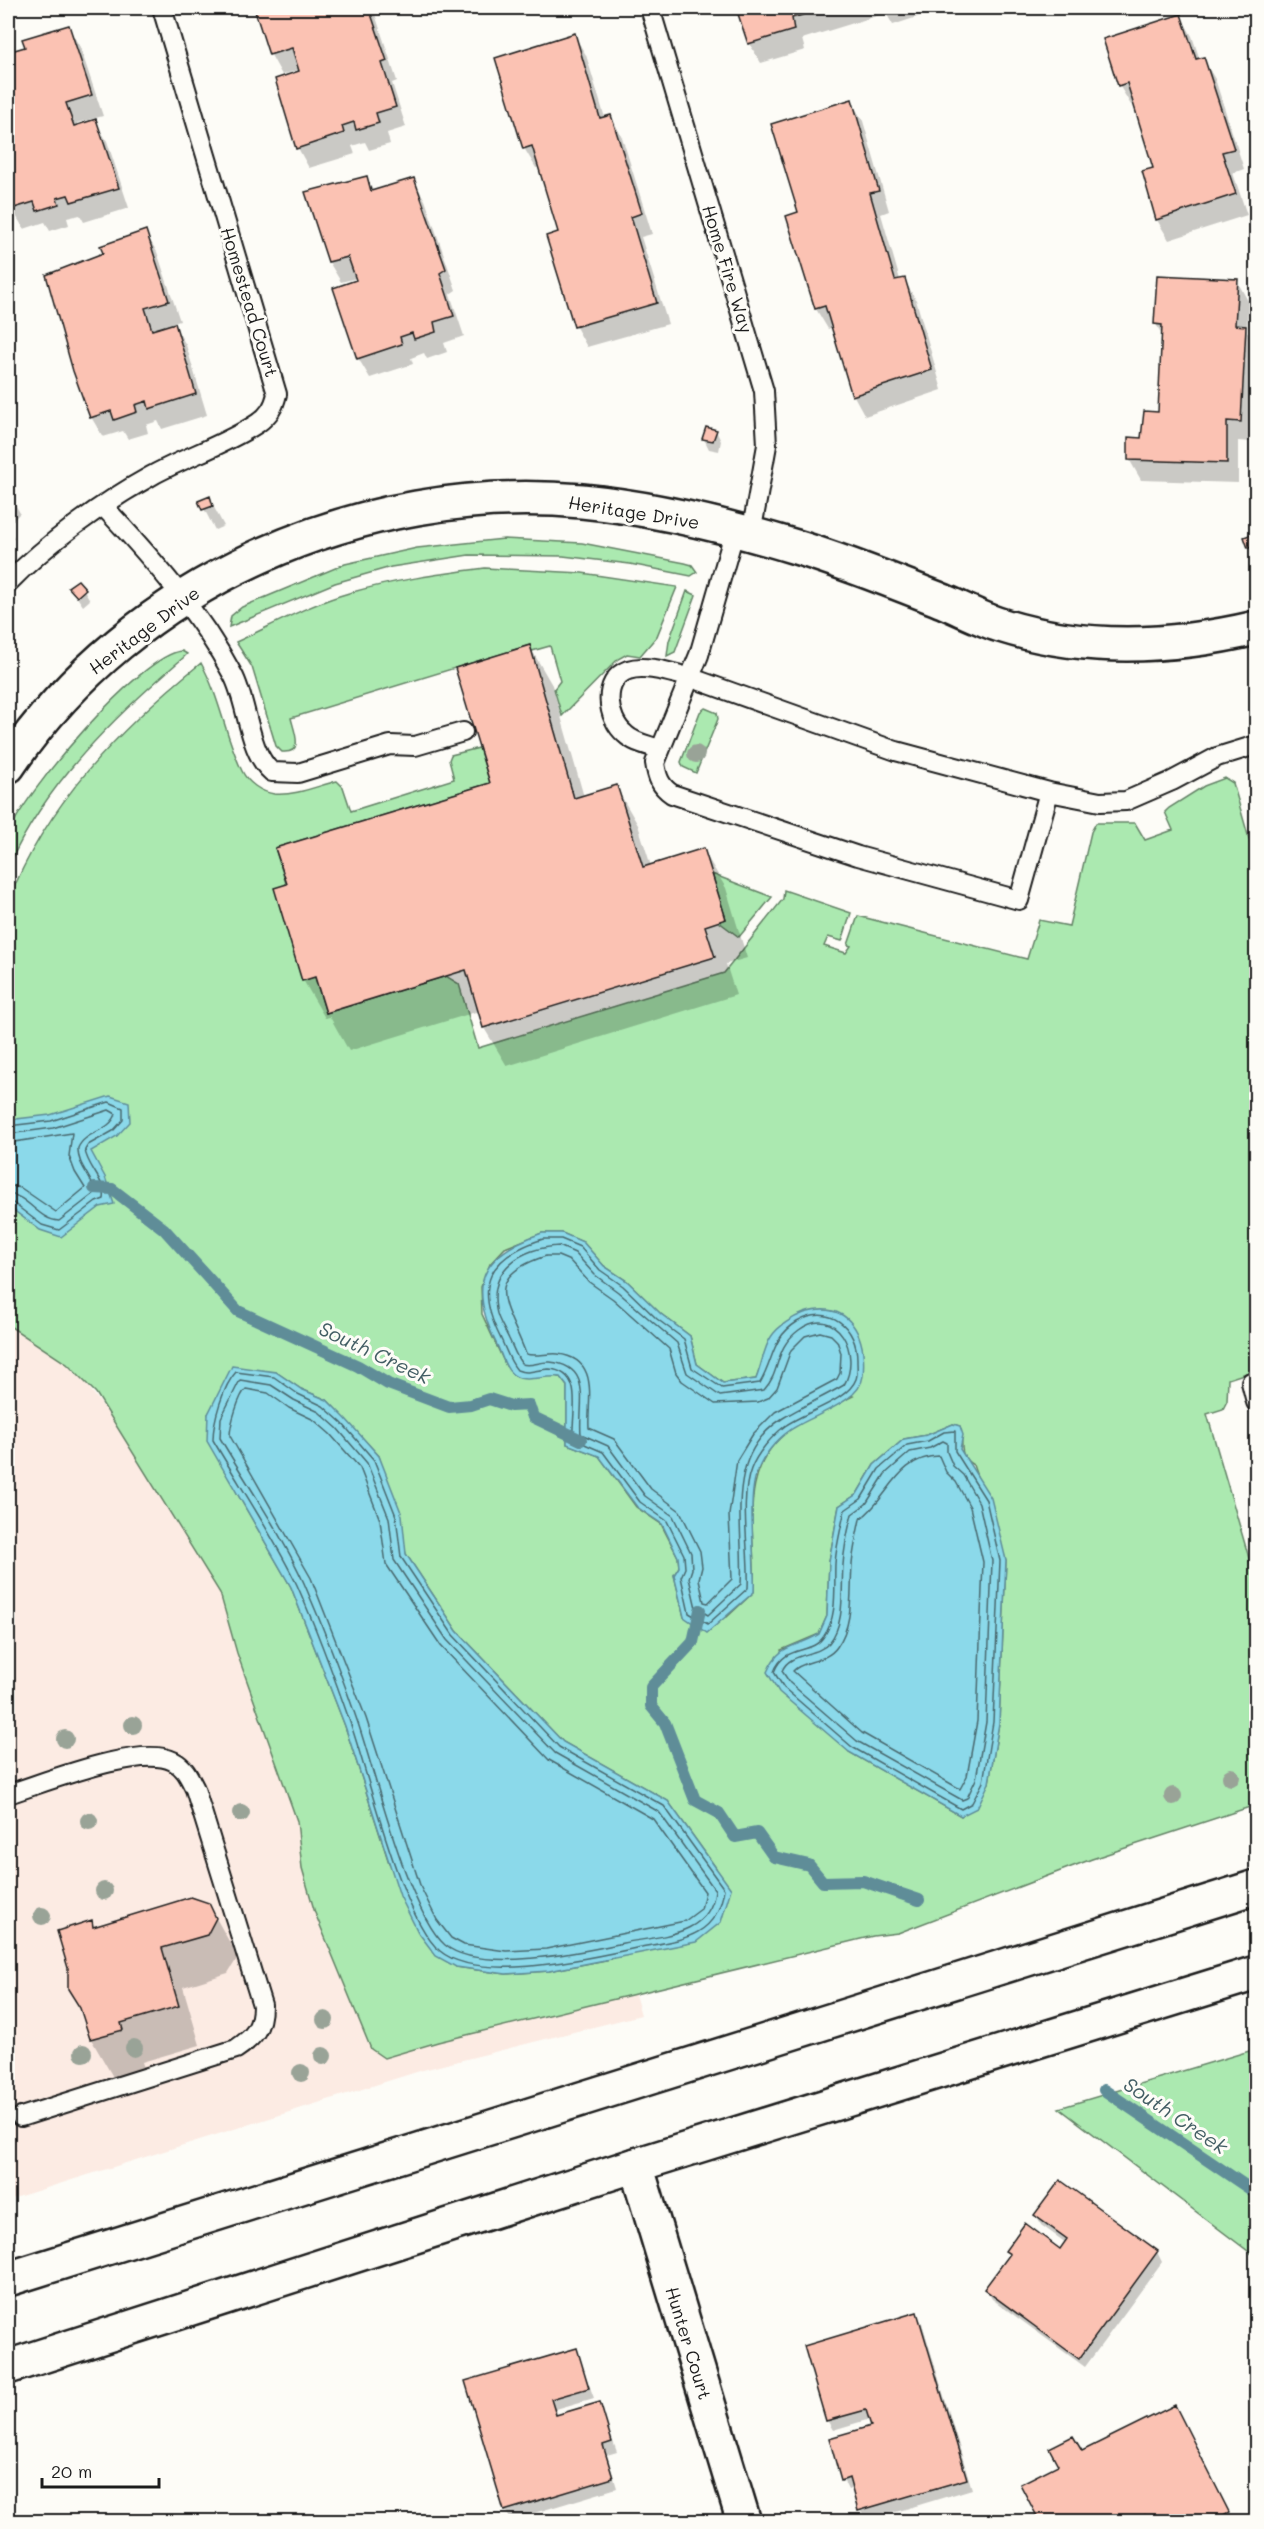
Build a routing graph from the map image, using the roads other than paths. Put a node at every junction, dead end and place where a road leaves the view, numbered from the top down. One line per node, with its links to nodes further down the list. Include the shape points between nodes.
1 (162, 8): 3 (lane, Homestead Court, via 277,394 273,409 258,423 151,477)
2 (650, 8): 4 (lane, Home Fire Way, via 764,391 767,445)
3 (104, 507): 5 (lane, Homestead Court, via 38,556); 6 (lane)
4 (743, 532): 6 (main road, Heritage Drive, via 582,501 527,499 418,506 302,538 255,557); 7 (main road, Heritage Drive, via 877,575 999,625 1050,637 1106,645 1144,645); 8 (lane, Home Fire Way)
5 (8, 584)
6 (182, 598): 9 (lane, via 233,676 259,755 272,772 298,773 390,745 415,746); 12 (main road, Heritage Drive, via 82,676)
7 (1257, 628)
8 (689, 677): 11 (lane, Home Fire Way); 11 (lane, via 627,670 613,686 610,708 619,729 635,741); 13 (lane, via 896,751)
9 (463, 732)
10 (1257, 745): 13 (lane, via 1217,757 1126,801 1100,802)
11 (659, 749): 13 (lane, via 656,773 664,789 672,794 858,855 1018,900)
12 (8, 766)
13 (1049, 792)
14 (1251, 1382): 15 (lane)
15 (1257, 1402)
16 (8, 1794): 19 (lane, via 128,1758 157,1756 186,1770 262,2005 257,2034 236,2049)
17 (1257, 1887): 21 (main road)
18 (1257, 1973): 20 (main road)
19 (21, 2117)
20 (636, 2165): 22 (main road); 23 (main road, Hunter Court)
21 (8, 2279)
22 (8, 2367)
23 (744, 2522)

